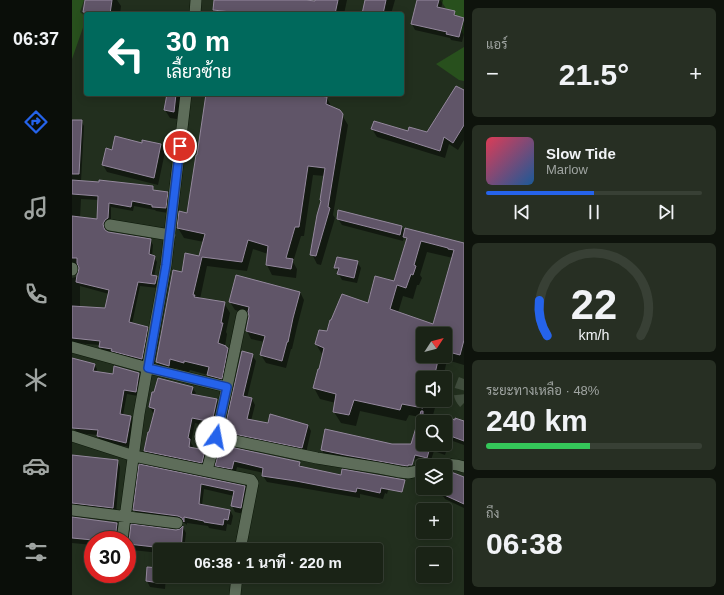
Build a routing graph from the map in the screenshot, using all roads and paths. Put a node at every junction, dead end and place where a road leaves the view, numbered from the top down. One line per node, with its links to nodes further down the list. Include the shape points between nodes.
1 (196, 0): 2 (street)
2 (194, 12)
3 (186, 96): 5 (street)
4 (110, 225): 5 (street)
5 (170, 235): 8 (street)
6 (242, 315): 9 (street)
7 (72, 347): 8 (street)
8 (148, 368): 9 (street); 12 (street)
9 (227, 387): 11 (street)
10 (72, 436): 12 (street)
11 (216, 437): 15 (street); 16 (street, via 316,458 400,472)
12 (134, 456): 15 (street); 18 (street)
13 (452, 464): 14 (street)
14 (464, 467)
15 (207, 470): 21 (street, via 247,478 253,483)
16 (416, 471)
17 (72, 510): 18 (street)
18 (125, 517): 19 (street); 20 (street)
19 (177, 523)
20 (123, 531)
21 (241, 543)
22 (236, 583): 23 (street)
23 (235, 595)

